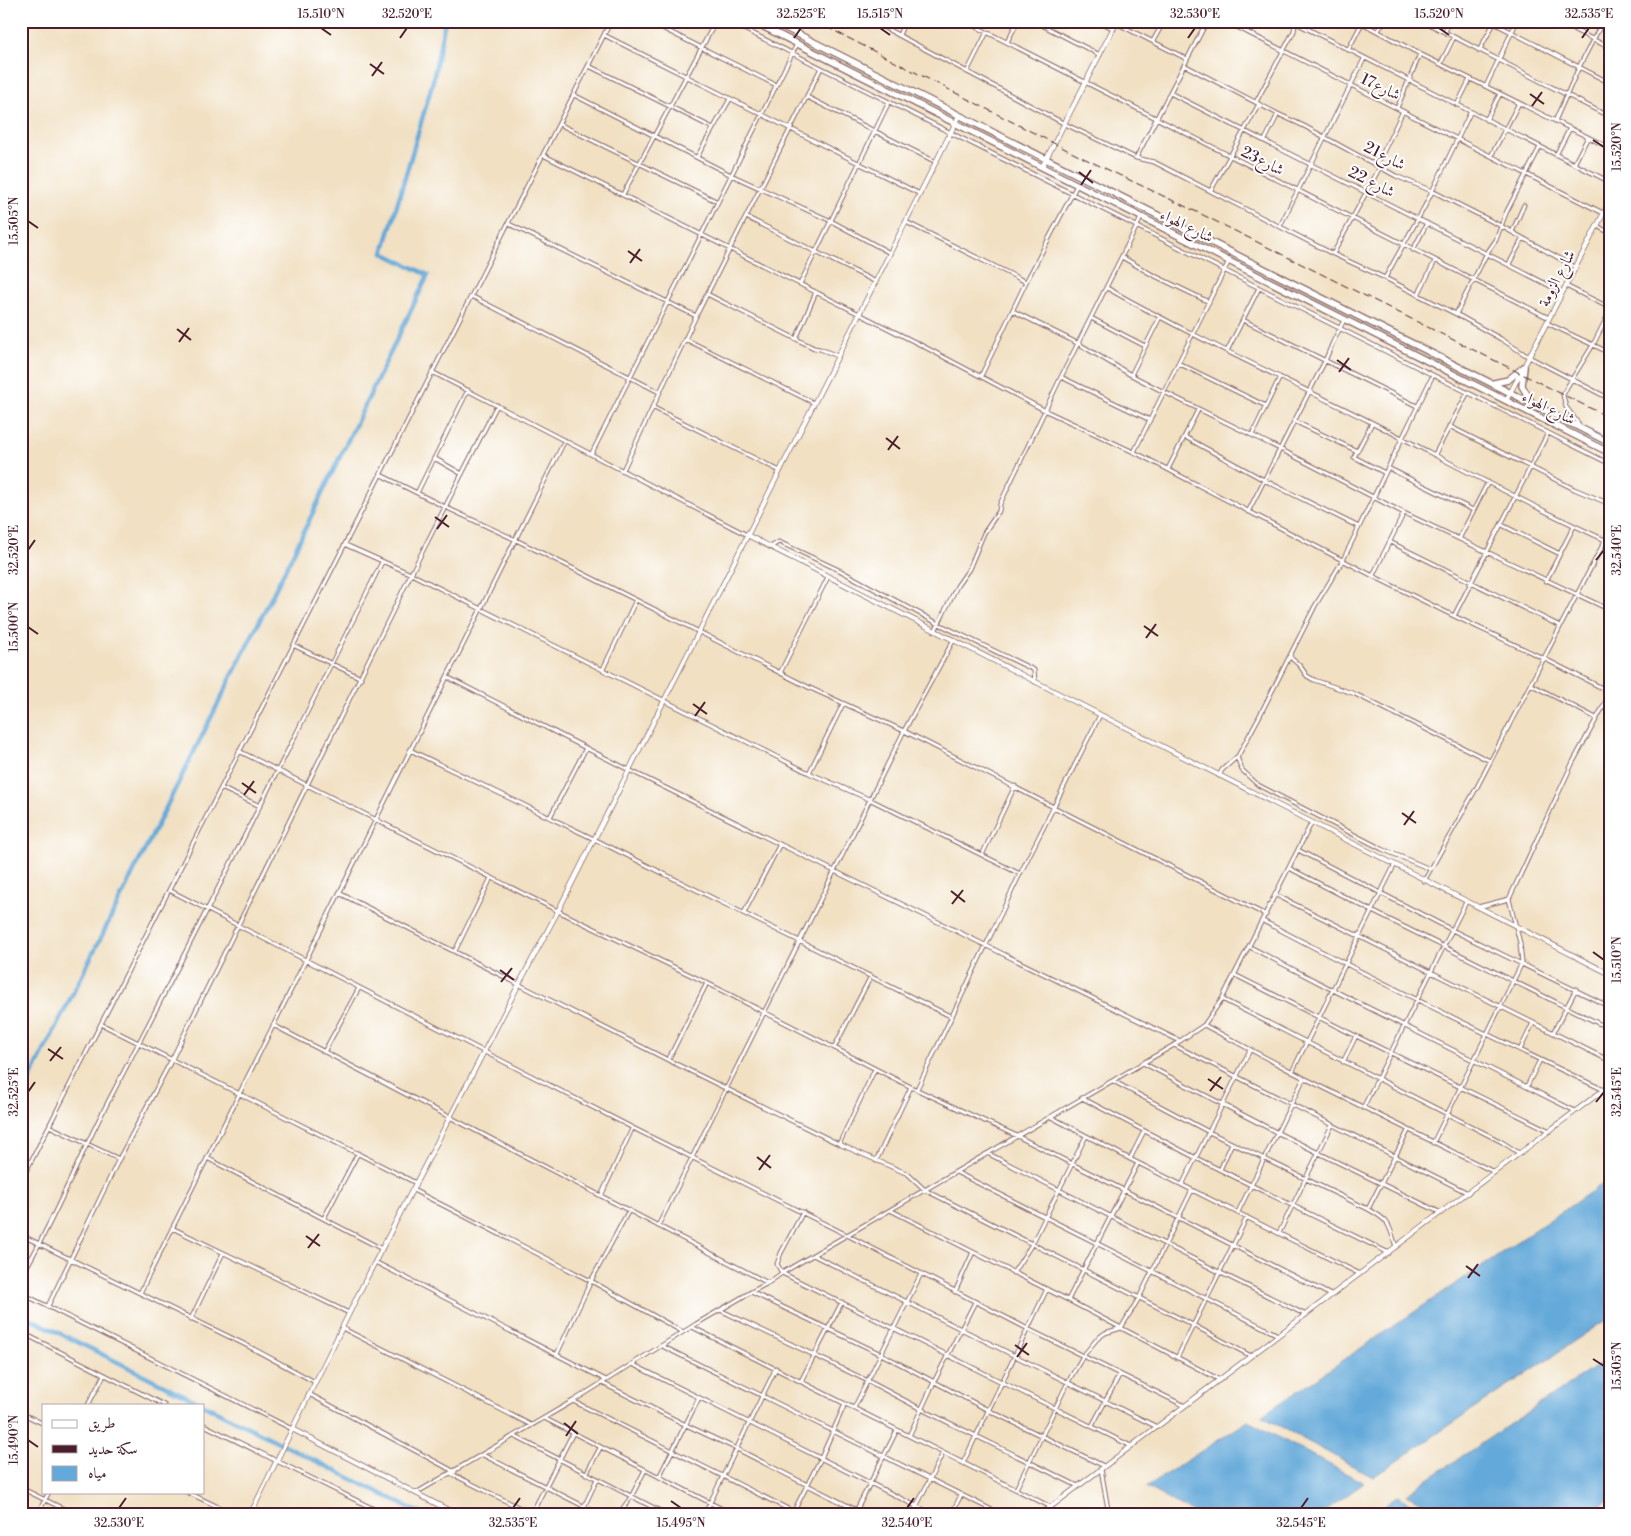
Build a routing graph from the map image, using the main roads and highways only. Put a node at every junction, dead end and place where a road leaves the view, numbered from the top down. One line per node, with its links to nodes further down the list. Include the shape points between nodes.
1 (752, 21): 6 (highway, شارع الهواء)
2 (772, 21): 3 (highway, شارع الهواء)
3 (1493, 383): 4 (highway, شارع الهواء); 4 (highway, via 1508,380 1524,367 1522,386)
4 (1532, 403): 5 (highway, شارع الهواء)
5 (1610, 443)
6 (1610, 453)

